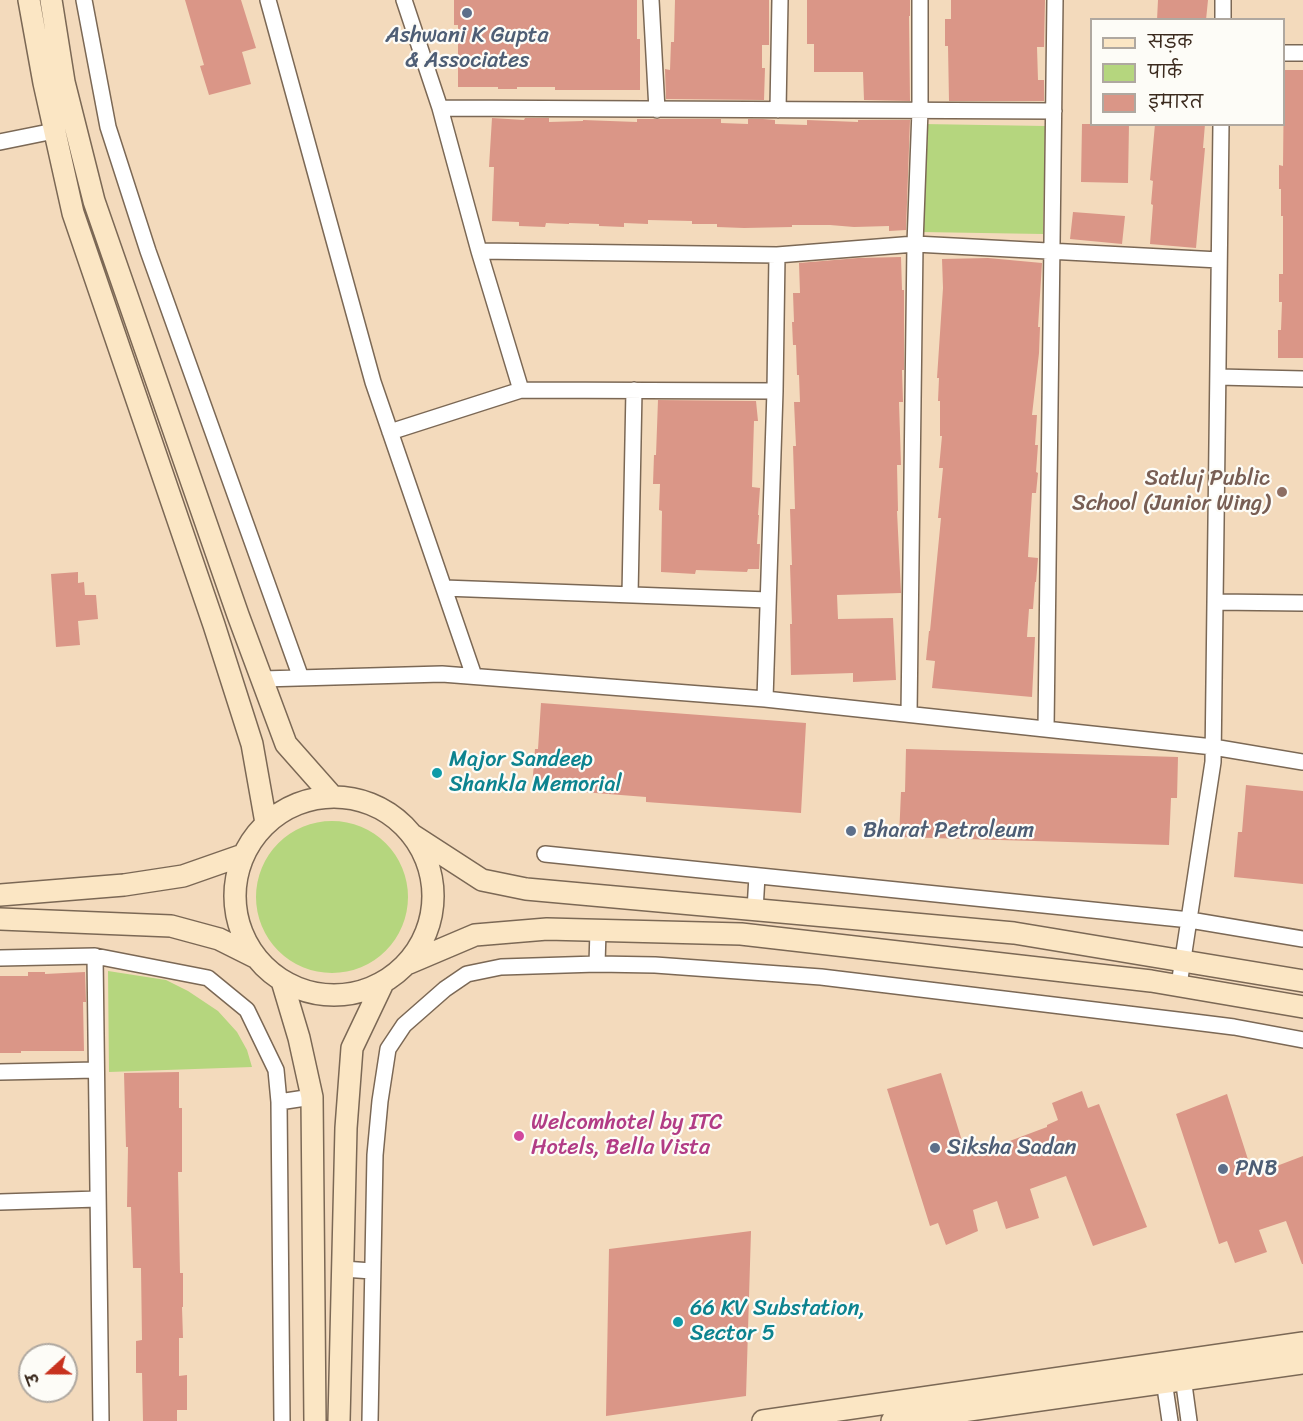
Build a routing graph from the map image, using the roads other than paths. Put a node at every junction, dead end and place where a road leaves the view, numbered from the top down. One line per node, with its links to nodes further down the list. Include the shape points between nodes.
1 (29, 0): 20 (street)
2 (51, 0): 40 (street, via 64,82 94,201)
3 (84, 0): 39 (street, via 108,127)
4 (268, 0): 32 (street, via 369,370)
5 (405, 0): 14 (street)
6 (651, 0): 15 (street)
7 (780, 0): 16 (street)
8 (920, 0): 17 (street)
9 (1055, 0): 18 (street)
10 (1223, 0): 11 (street)
11 (1223, 18)
12 (1285, 53): 13 (street)
13 (1303, 53)
14 (440, 108): 15 (street); 23 (street)
15 (657, 110): 16 (street)
16 (778, 110): 17 (street)
17 (920, 111): 18 (street); 22 (street)
18 (1054, 111): 24 (street)
19 (1221, 126): 26 (street)
20 (54, 130): 21 (street); 47 (street, via 73,213 252,744)
21 (0, 142)
22 (915, 244): 24 (street); 25 (street); 42 (street)
23 (479, 251): 25 (street); 29 (street)
24 (1051, 251): 26 (street); 43 (street)
25 (777, 255): 31 (street)
26 (1219, 260): 27 (street)
27 (1218, 377): 28 (street); 36 (street)
28 (1303, 379)
29 (521, 390): 30 (street); 32 (street)
30 (634, 390): 31 (street); 34 (street)
31 (775, 391): 35 (street)
32 (390, 432): 33 (street)
33 (444, 588): 34 (street); 38 (street)
34 (630, 595): 35 (street)
35 (768, 600): 41 (street)
36 (1215, 602): 37 (street); 44 (street)
37 (1303, 603)
38 (474, 676): 39 (street); 41 (street)
39 (301, 678): 40 (street)
40 (262, 680): 46 (street, via 286,744)
41 (765, 699): 42 (street)
42 (909, 714): 43 (street)
43 (1046, 729): 44 (street)
44 (1213, 747): 45 (street); 55 (street)
45 (1303, 762)
46 (332, 796): 47 (street, via 295,804); 48 (street, via 358,799 387,811)
47 (266, 823): 50 (street)
48 (411, 834): 53 (street, via 482,880 504,885); 62 (street, via 425,855 434,890 429,928)
49 (545, 854): 51 (street)
50 (243, 855): 52 (street, via 183,876); 59 (street, via 234,892 235,907 244,939)
51 (757, 876): 53 (street); 55 (street)
52 (0, 895)
53 (755, 910): 61 (street, via 1014,933)
54 (0, 919): 59 (street, via 171,926 219,939)
55 (1190, 920): 57 (street); 61 (street)
56 (598, 931): 62 (street, via 547,929 475,935); 63 (street); 67 (street, via 741,934)
57 (1303, 939)
58 (95, 956): 60 (street); 70 (street); 73 (street, via 208,978 247,1010 276,1070)
59 (255, 957): 64 (street)
60 (0, 958)
61 (1183, 961): 65 (street); 67 (street)
62 (409, 963): 66 (street)
63 (597, 964): 69 (street, via 821,977 1194,1022); 77 (street, via 501,967 467,974 404,1025 388,1048 380,1101)
64 (282, 981): 66 (street, via 313,994 339,996); 72 (street)
65 (1303, 981)
66 (382, 985): 76 (street, via 352,1048)
67 (1179, 985): 68 (street)
68 (1303, 1007)
69 (1303, 1040)
70 (96, 1070): 71 (street); 74 (street)
71 (0, 1072)
72 (312, 1097): 73 (street); 83 (street)
73 (279, 1102): 82 (street)
74 (98, 1199): 75 (street); 81 (street)
75 (0, 1202)
76 (343, 1269): 77 (street); 84 (street)
77 (372, 1271): 85 (street)
78 (1303, 1343): 80 (street)
79 (1303, 1363): 80 (street)
80 (1172, 1371): 86 (street); 87 (street); 88 (street); 89 (street)
81 (101, 1421)
82 (282, 1421)
83 (315, 1421)
84 (339, 1421)
85 (370, 1421)
86 (763, 1421)
87 (892, 1421)
88 (1170, 1421)
89 (1189, 1421)

